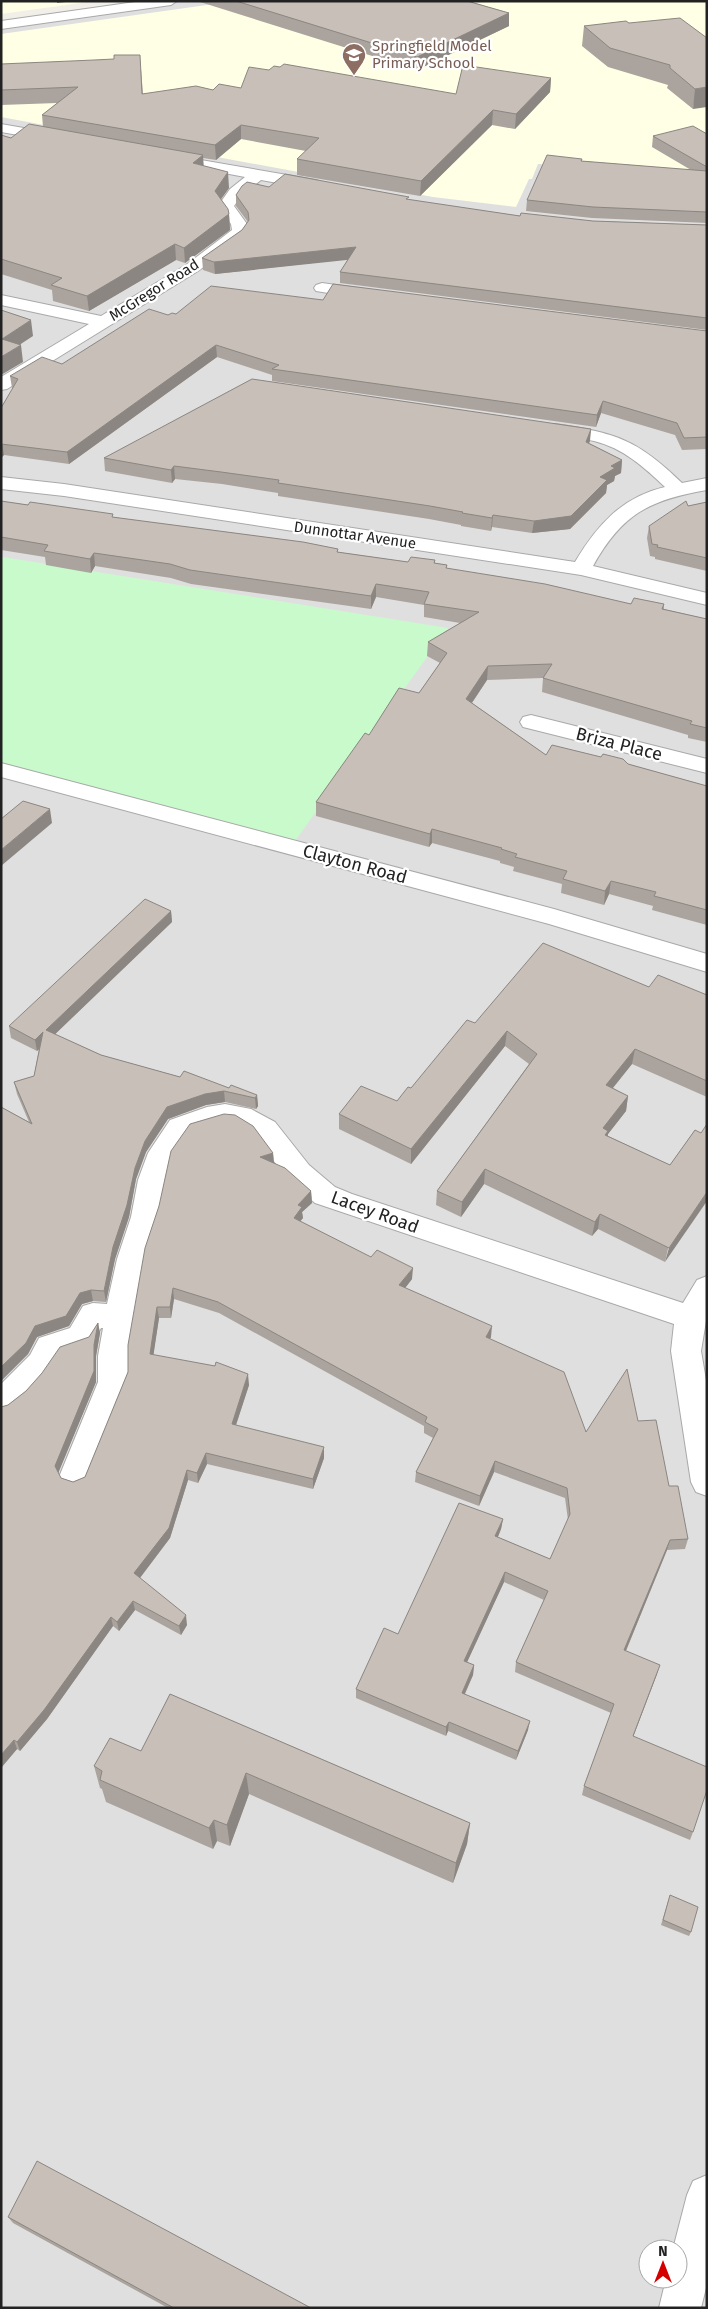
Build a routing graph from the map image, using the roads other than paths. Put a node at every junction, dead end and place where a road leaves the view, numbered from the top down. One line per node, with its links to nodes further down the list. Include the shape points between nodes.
1 (171, 1): 2 (street)
2 (1, 25)
3 (1, 128): 4 (street)
4 (69, 140)
5 (156, 156): 6 (street)
6 (257, 175): 7 (street); 11 (street, McGregor Road, via 228,200 226,206 240,230 235,237 192,268)
7 (331, 188)
8 (322, 288): 9 (street)
9 (378, 296)
10 (1, 300): 11 (street)
11 (103, 322): 12 (street, McGregor Road)
12 (1, 385)
13 (542, 427): 16 (street, via 604,436 623,443 649,460)
14 (1, 483): 17 (street, Dunnottar Avenue)
15 (707, 484): 16 (street)
16 (677, 488): 17 (street, via 643,500 621,514 605,529)
17 (581, 570): 18 (street, Dunnottar Avenue)
18 (707, 598)
19 (531, 722): 20 (street, Briza Place)
20 (707, 766)
21 (1, 770): 22 (street, Clayton Road, via 554,917)
22 (707, 963)
23 (707, 1288): 24 (street)
24 (690, 1317): 25 (street, Lacey Road, via 325,1195 299,1173 265,1128 241,1116 225,1114 180,1127 158,1160 131,1259); 28 (street, via 686,1352)
25 (120, 1318): 26 (street, via 92,1315 80,1337 50,1347 35,1372); 27 (street, Lacey Road, via 113,1382)
26 (1, 1405)
27 (75, 1477)
28 (707, 1482)
29 (707, 2195): 30 (street)
30 (680, 2308)

